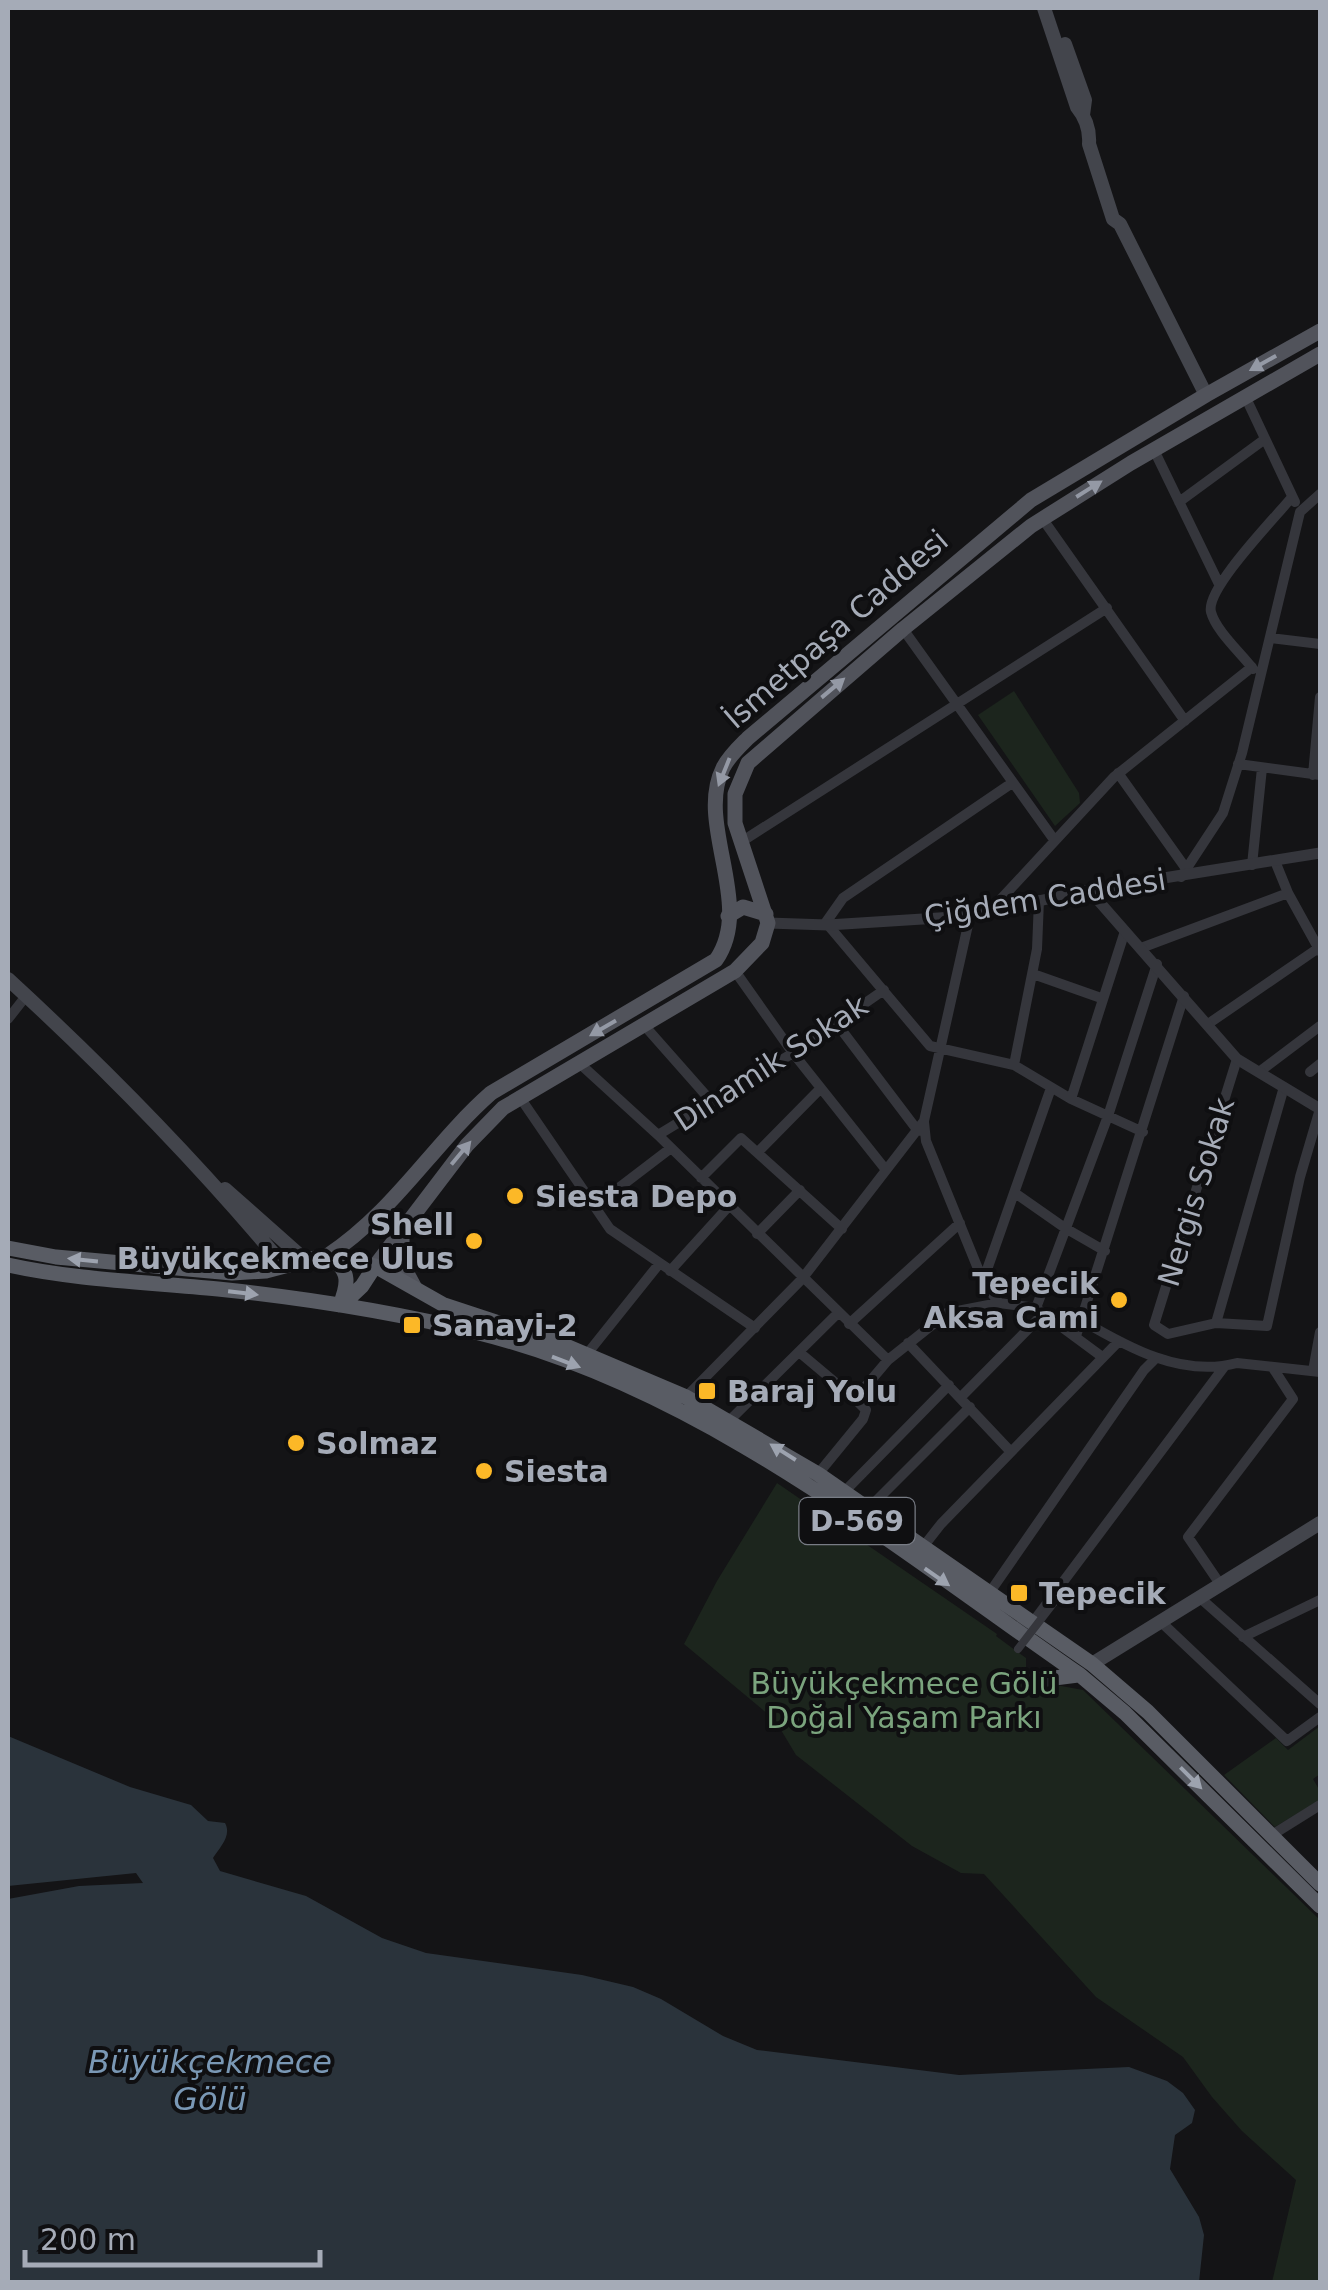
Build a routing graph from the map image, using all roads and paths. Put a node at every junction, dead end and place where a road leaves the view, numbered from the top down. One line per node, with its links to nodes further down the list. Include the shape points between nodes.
1 (1046, 11): 4 (main road, via 1112,219)
2 (1320, 331): 4 (main road, İsmetpaşa Caddesi, one-way to 4)
3 (1320, 354): 5 (main road, İsmetpaşa Caddesi)
4 (1206, 395): 6 (main road); 11 (main road, İsmetpaşa Caddesi)
5 (1245, 396): 6 (main road, İsmetpaşa Caddesi); 7 (street)
6 (1215, 414): 8 (main road, İsmetpaşa Caddesi)
7 (1265, 439): 10 (street); 12 (street)
8 (1154, 450): 12 (street); 14 (main road, İsmetpaşa Caddesi, one-way to 8)
9 (1320, 494): 13 (street)
10 (1292, 497): 13 (street); 15 (street)
11 (1031, 500): 14 (main road); 16 (main road, İsmetpaşa Caddesi)
12 (1179, 502): 15 (street)
13 (1300, 512): 20 (street)
14 (1042, 518): 17 (main road, İsmetpaşa Caddesi); 18 (street)
15 (1219, 584): 22 (street, via 1212,617)
16 (919, 595): 17 (main road); 25 (main road, İsmetpaşa Caddesi)
17 (930, 608): 19 (main road, İsmetpaşa Caddesi)
18 (1107, 608): 26 (street); 28 (street)
19 (903, 629): 26 (street); 27 (main road, İsmetpaşa Caddesi, one-way to 19)
20 (1270, 638): 21 (street); 23 (street)
21 (1320, 644)
22 (1252, 668): 23 (street); 28 (street)
23 (1260, 678): 30 (street)
24 (1320, 697): 29 (street)
25 (788, 704): 27 (main road); 45 (main road, İsmetpaşa Caddesi, one-way to 45, via 721,771 716,812)
26 (958, 704): 34 (street); 35 (street)
27 (798, 718): 35 (main road, İsmetpaşa Caddesi, via 738,780 733,804)
28 (1185, 720): 32 (street)
29 (1318, 750): 33 (street)
30 (1238, 764): 31 (street); 40 (street, via 1223,813)
31 (1262, 768): 33 (street); 39 (street)
32 (1118, 773): 36 (street); 40 (street)
33 (1317, 775)
34 (1012, 783): 36 (street); 48 (street, via 843,898)
35 (741, 842): 47 (main road, İsmetpaşa Caddesi)
36 (1055, 842): 44 (street)
37 (1320, 852): 38 (street, Çiğdem Caddesi)
38 (1275, 861): 39 (street, Çiğdem Caddesi); 42 (street)
39 (1252, 865): 40 (street, Çiğdem Caddesi)
40 (1184, 874): 41 (street, Çiğdem Caddesi)
41 (1089, 890): 43 (street, Çiğdem Caddesi); 49 (street)
42 (1288, 893): 51 (street); 53 (street)
43 (1039, 900): 44 (street, Çiğdem Caddesi); 56 (street)
44 (988, 913): 46 (street, Çiğdem Caddesi)
45 (728, 916): 47 (main road, via 744,907); 50 (main road, İsmetpaşa Caddesi)
46 (970, 916): 48 (street, Çiğdem Caddesi); 67 (street)
47 (767, 919): 48 (street, Çiğdem Caddesi); 52 (main road)
48 (826, 925): 58 (street)
49 (1125, 931): 51 (street); 61 (street)
50 (726, 938): 52 (main road); 70 (main road, one-way to 70, via 709,966)
51 (1142, 948): 54 (street)
52 (757, 949): 55 (main road)
53 (1320, 949): 65 (street)
54 (1157, 964): 60 (street); 82 (street)
55 (735, 971): 63 (main road); 68 (street)
56 (1033, 974): 61 (street); 72 (street)
57 (8, 979): 59 (main road)
58 (884, 990): 64 (street, Dinamik Sokak); 67 (street)
59 (26, 996): 62 (street); 88 (main road)
60 (1184, 996): 65 (street); 84 (street)
61 (1102, 998): 79 (street)
62 (8, 1019)
63 (643, 1024): 70 (main road); 80 (street)
64 (838, 1024): 68 (street, Dinamik Sokak); 83 (street)
65 (1208, 1024): 69 (street)
66 (1320, 1026): 73 (street)
67 (938, 1048): 72 (street); 83 (street)
68 (793, 1054): 77 (street); 80 (street, Dinamik Sokak)
69 (1237, 1059): 73 (street); 120 (street, Nergis Sokak, via 1154,1325 1168,1334)
70 (569, 1061): 78 (main road); 85 (street); 90 (main road, via 491,1093)
71 (1320, 1064): 74 (street)
72 (1014, 1066): 76 (street)
73 (1259, 1072): 75 (street)
74 (1310, 1072)
75 (1284, 1087): 81 (street); 120 (street)
76 (1051, 1088): 79 (street); 94 (street)
77 (820, 1089): 87 (street); 89 (street)
78 (519, 1096): 92 (main road, one-way to 78); 95 (street)
79 (1072, 1100): 82 (street)
80 (711, 1101): 85 (street, Dinamik Sokak)
81 (1320, 1108): 120 (street, via 1266,1326)
82 (1108, 1116): 84 (street); 99 (street)
83 (921, 1126): 89 (street); 97 (street)
84 (1143, 1132): 103 (street)
85 (658, 1135): 86 (street)
86 (671, 1148): 91 (street); 95 (street)
87 (758, 1152): 91 (street, via 741,1138); 93 (street)
88 (201, 1170): 105 (main road); 108 (main road)
89 (886, 1170): 98 (street)
90 (420, 1172): 92 (main road); 104 (main road)
91 (702, 1178): 96 (street)
92 (435, 1184): 100 (main road)
93 (800, 1190): 98 (street); 101 (street)
94 (1014, 1193): 99 (street); 112 (street)
95 (594, 1206): 106 (street, via 610,1228)
96 (729, 1206): 101 (street); 110 (street)
97 (960, 1223): 112 (street); 121 (street)
98 (842, 1228): 111 (street)
99 (1064, 1228): 103 (street); 117 (street)
100 (402, 1230): 109 (main road); 113 (main road, via 402,1264)
101 (757, 1234): 111 (street)
102 (8, 1248): 108 (highway, D-569, one-way to 102, via 232,1273)
103 (1105, 1251): 119 (street)
104 (328, 1256): 105 (highway, D-569); 109 (highway, D-569); 116 (highway, via 347,1278)
105 (304, 1259): 108 (highway, D-569)
106 (659, 1264): 110 (street); 128 (street)
107 (8, 1265): 114 (highway, D-569, one-way to 114)
108 (284, 1266): 114 (highway)
109 (375, 1266): 113 (highway, D-569); 116 (highway)
110 (670, 1272): 122 (street)
111 (802, 1279): 118 (street); 122 (street)
112 (983, 1281): 115 (street)
113 (415, 1288): 128 (highway, D-569, via 459,1311)
114 (302, 1302): 116 (highway, D-569)
115 (999, 1302): 117 (street); 126 (street, via 947,1312)
116 (340, 1305): 155 (highway, D-569, one-way to 155, via 517,1344 668,1406 772,1464)
117 (1040, 1311): 124 (street); 136 (street)
118 (838, 1313): 121 (street); 127 (street)
119 (1081, 1320): 124 (street); 125 (street)
120 (1216, 1323)
121 (849, 1324): 131 (street)
122 (754, 1328): 137 (street)
123 (1320, 1332): 134 (street)
124 (1076, 1336): 129 (street)
125 (1119, 1341): 129 (street); 130 (street)
126 (908, 1343): 131 (street); 135 (street)
127 (799, 1352): 138 (street); 140 (street)
128 (587, 1354): 137 (highway, D-569)
129 (1101, 1356): 141 (street)
130 (1156, 1358): 132 (street); 148 (street)
131 (888, 1360): 138 (street)
132 (1224, 1366): 133 (street); 153 (street)
133 (1273, 1368): 134 (street); 147 (street, via 1292,1399 1188,1537)
134 (1317, 1372)
135 (950, 1385): 136 (street); 143 (street)
136 (961, 1396): 139 (street)
137 (686, 1397): 140 (highway, D-569)
138 (855, 1399): 142 (street, via 866,1410 863,1420)
139 (970, 1407): 141 (street); 144 (street)
140 (730, 1420): 142 (highway, D-569, one-way to 140)
141 (1011, 1452): 146 (street)
142 (818, 1474): 143 (highway, D-569)
143 (844, 1492): 144 (highway, D-569)
144 (868, 1509): 146 (highway, D-569)
145 (1320, 1524): 147 (main road)
146 (923, 1547): 148 (highway, D-569)
147 (1220, 1584): 149 (main road)
148 (990, 1592): 153 (highway, D-569)
149 (1199, 1596): 152 (main road); 154 (street)
150 (1320, 1600): 154 (street)
151 (1054, 1601): 156 (street, bridge)
152 (1160, 1621): 157 (main road); 159 (street, via 1286,1742)
153 (1033, 1622): 157 (highway, D-569)
154 (1242, 1637): 158 (street)
155 (1038, 1646): 157 (highway, D-569); 157 (highway, via 1032,1681)
156 (1018, 1649)
157 (1086, 1670): 161 (highway, D-569, via 1133,1698); 163 (highway, D-569, one-way to 163)
158 (1320, 1704)
159 (1320, 1718)
160 (1320, 1805): 161 (street)
161 (1272, 1835): 162 (highway, D-569)
162 (1317, 1875)
163 (1320, 1906)

